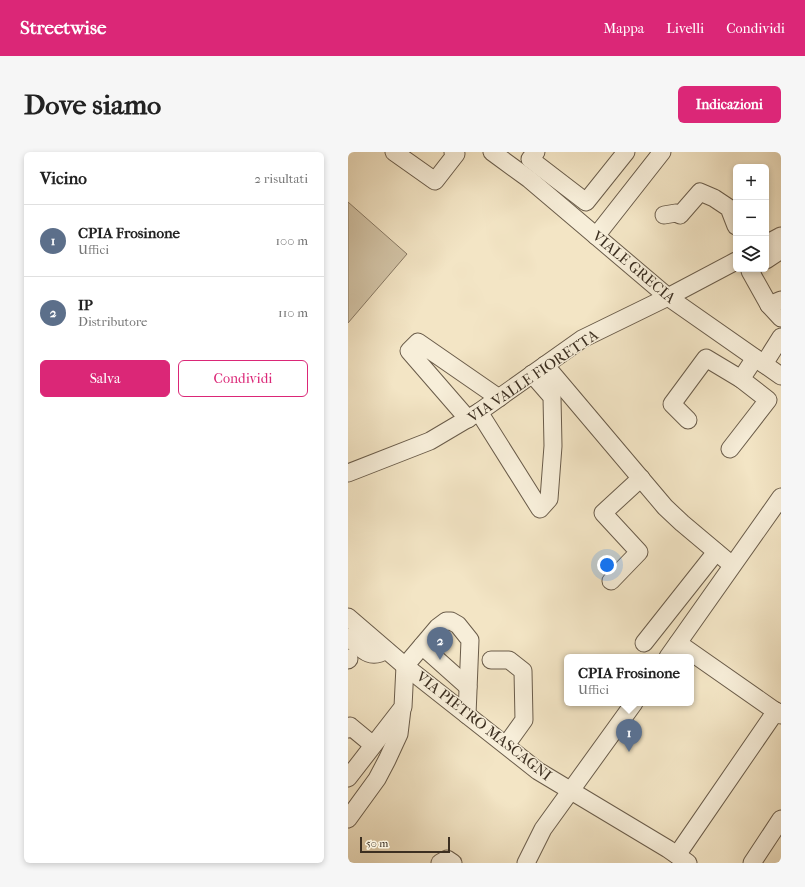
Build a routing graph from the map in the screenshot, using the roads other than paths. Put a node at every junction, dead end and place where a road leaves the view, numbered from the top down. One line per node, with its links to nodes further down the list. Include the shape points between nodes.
1 (394, 152): 2 (street, via 436,181 456,154)
2 (453, 152)
3 (492, 152): 7 (street, VIALE GRECIA)
4 (626, 152): 6 (street, via 586,202)
5 (662, 152): 10 (street)
6 (538, 159): 7 (street)
7 (529, 179): 10 (street, VIALE GRECIA)
8 (664, 215): 9 (street, via 676,212 680,214 700,192 729,208)
9 (733, 218)
10 (596, 236): 17 (street, VIALE GRECIA)
11 (781, 236): 12 (street)
12 (769, 242)
13 (781, 250): 14 (street)
14 (769, 258)
15 (733, 263): 17 (street, VIA VALLE FIORETTA)
16 (751, 272): 18 (street)
17 (668, 297): 21 (street, VIALE GRECIA); 22 (street, VIA VALLE FIORETTA, via 582,339)
18 (775, 303): 19 (street)
19 (781, 318)
20 (781, 337): 21 (street)
21 (760, 361): 23 (street, VIALE GRECIA); 24 (street)
22 (538, 369): 25 (street, VIA VALLE FIORETTA); 26 (street, via 552,396 553,446 548,499 540,509); 30 (street)
23 (781, 376)
24 (740, 379): 27 (street, via 706,358 672,404); 28 (street, via 768,400)
25 (499, 398): 26 (street, VIA VALLE FIORETTA); 26 (street, via 418,342 409,351)
26 (474, 416): 29 (street, VIA VALLE FIORETTA, via 430,441)
27 (688, 420)
28 (730, 449)
29 (348, 473)
30 (641, 478): 32 (street, via 682,523); 34 (street, via 603,513 639,552)
31 (781, 497): 33 (street)
32 (716, 552): 33 (street); 37 (street)
33 (732, 565): 38 (street)
34 (612, 581)
35 (348, 617): 40 (street, VIA PIETRO MASCAGNI)
36 (348, 637): 40 (street, via 371,654 380,654)
37 (644, 643)
38 (678, 643): 41 (street); 43 (street)
39 (422, 646): 45 (street); 46 (street); 46 (street, via 438,627 446,622 458,624 470,640)
40 (386, 650): 45 (street, VIA PIETRO MASCAGNI)
41 (670, 654)
42 (694, 654): 49 (street)
43 (694, 654)
44 (491, 660): 53 (street, via 509,660 523,672 524,720)
45 (405, 666): 48 (street); 50 (street, VIA PIETRO MASCAGNI)
46 (468, 686): 50 (street)
47 (632, 706): 55 (street)
48 (403, 707): 52 (street); 56 (street, via 399,734 387,760 377,779)
49 (779, 713): 58 (street)
50 (467, 715): 53 (street, VIA PIETRO MASCAGNI)
51 (348, 729): 52 (street, via 350,726)
52 (373, 745): 54 (street)
53 (506, 745): 55 (street, VIA PIETRO MASCAGNI, via 538,771)
54 (348, 778)
55 (570, 790): 58 (street, VIA PIETRO MASCAGNI); 59 (street, via 543,829)
56 (348, 818)
57 (781, 819): 62 (street)
58 (682, 859)
59 (530, 862)
60 (440, 863): 61 (street, via 447,859)
61 (453, 863)
62 (752, 863)

